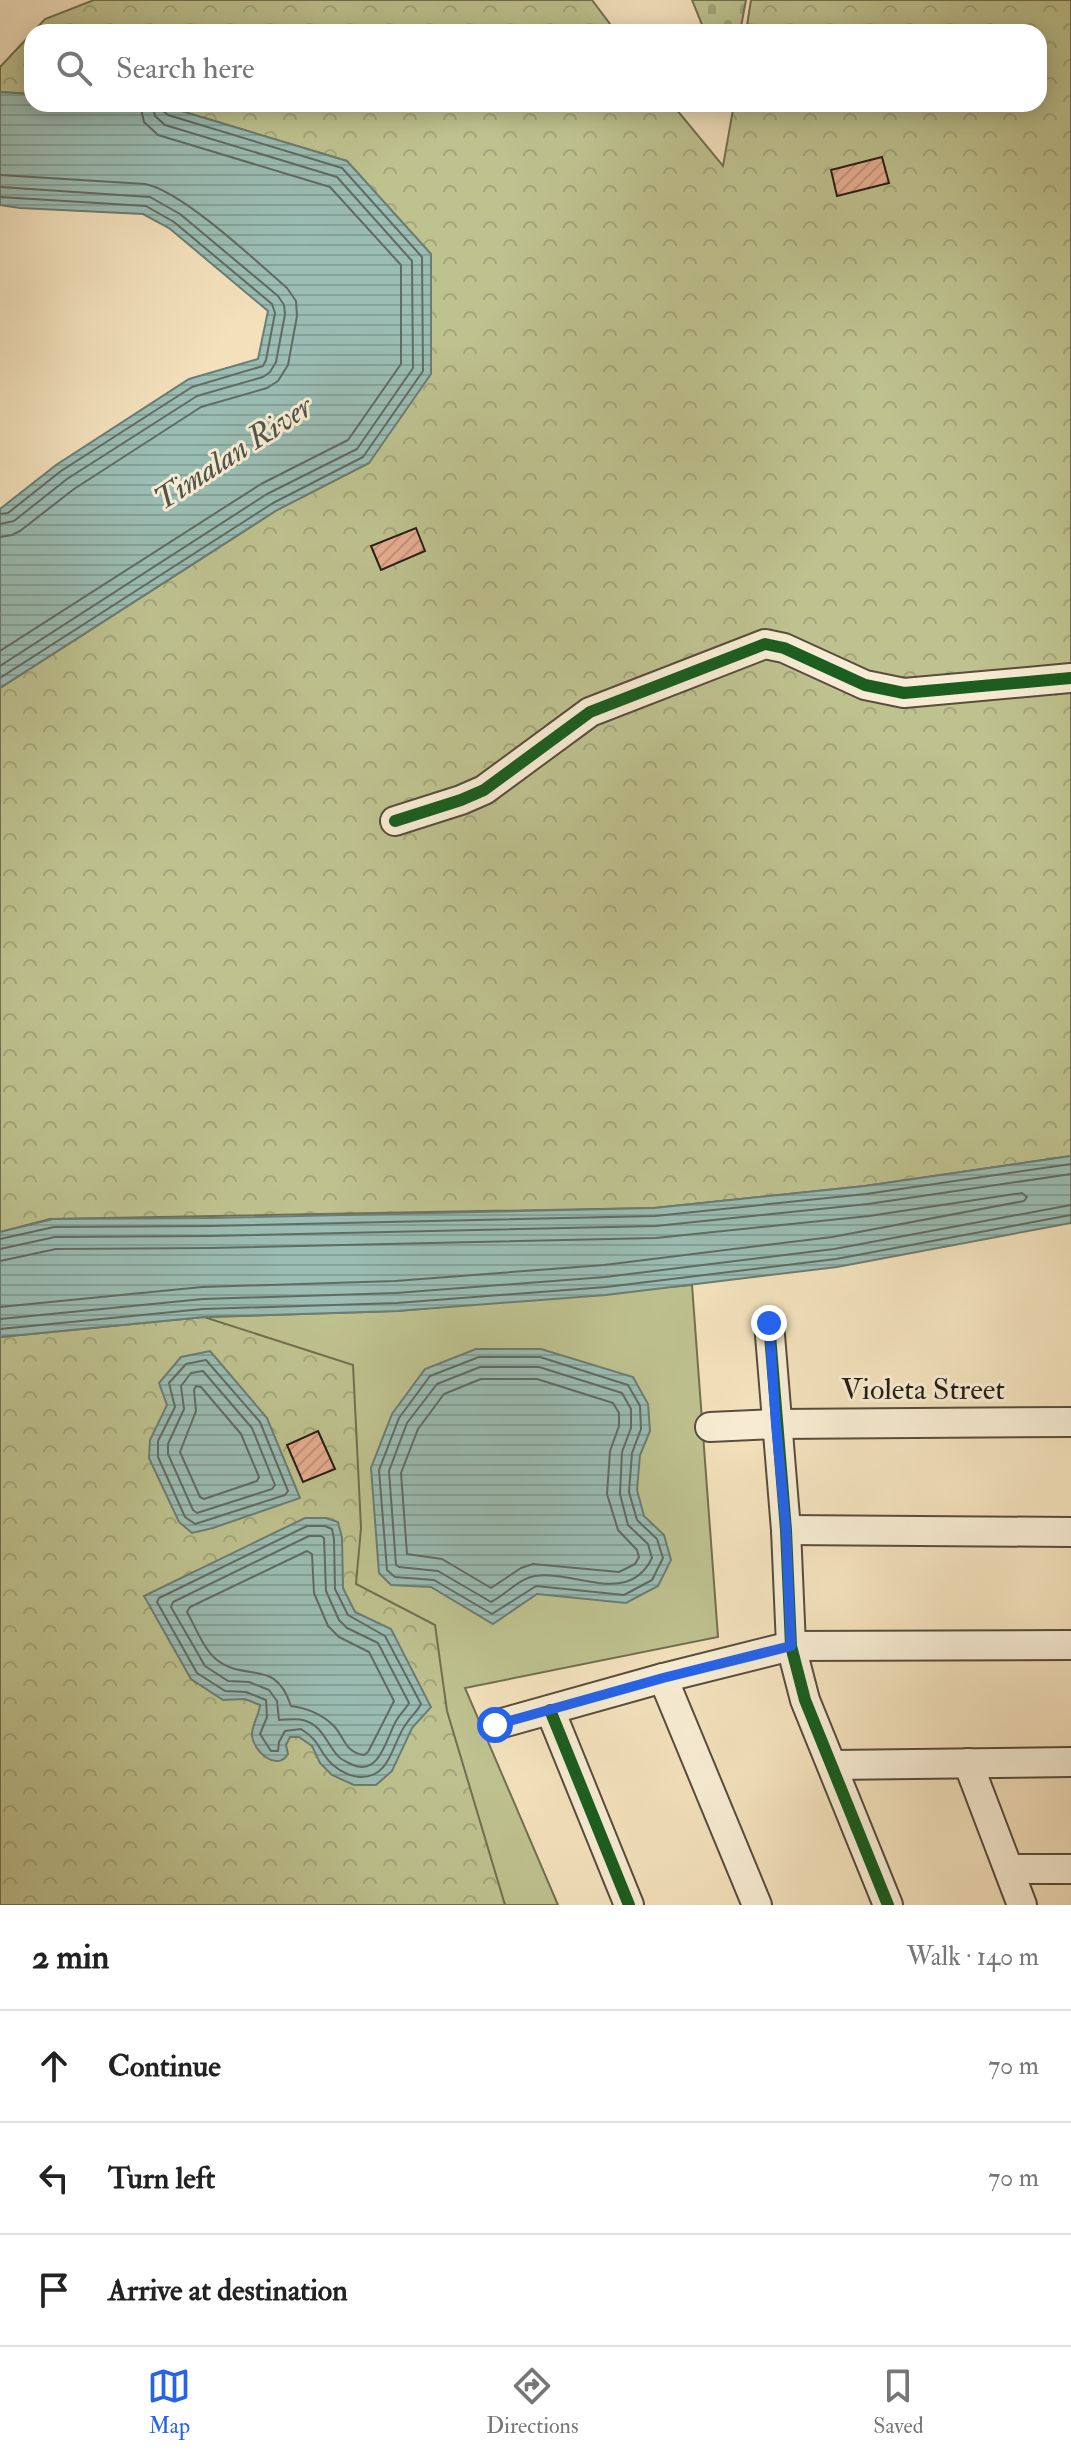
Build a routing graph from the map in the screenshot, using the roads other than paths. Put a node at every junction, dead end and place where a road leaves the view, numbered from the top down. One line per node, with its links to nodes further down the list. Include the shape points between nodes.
1 (1071, 678): 2 (street, via 904,693 865,685 765,644 590,712 484,790)
2 (395, 821)
3 (769, 1323): 5 (street)
4 (1071, 1422): 5 (street, Violeta Street)
5 (776, 1424): 6 (street, Violeta Street); 7 (street)
6 (710, 1427)
7 (786, 1530): 8 (street); 10 (street)
8 (1071, 1532)
9 (1071, 1645): 10 (street)
10 (791, 1646): 11 (street); 16 (street, via 805,1700)
11 (663, 1678): 12 (street); 20 (street)
12 (550, 1710): 13 (street); 19 (street)
13 (495, 1725)
14 (1071, 1762): 15 (street)
15 (968, 1763): 16 (street); 17 (street)
16 (832, 1765): 21 (street)
17 (1009, 1869): 18 (street); 22 (street)
18 (1071, 1869)
19 (629, 1905)
20 (757, 1905)
21 (888, 1905)
22 (1022, 1905)

